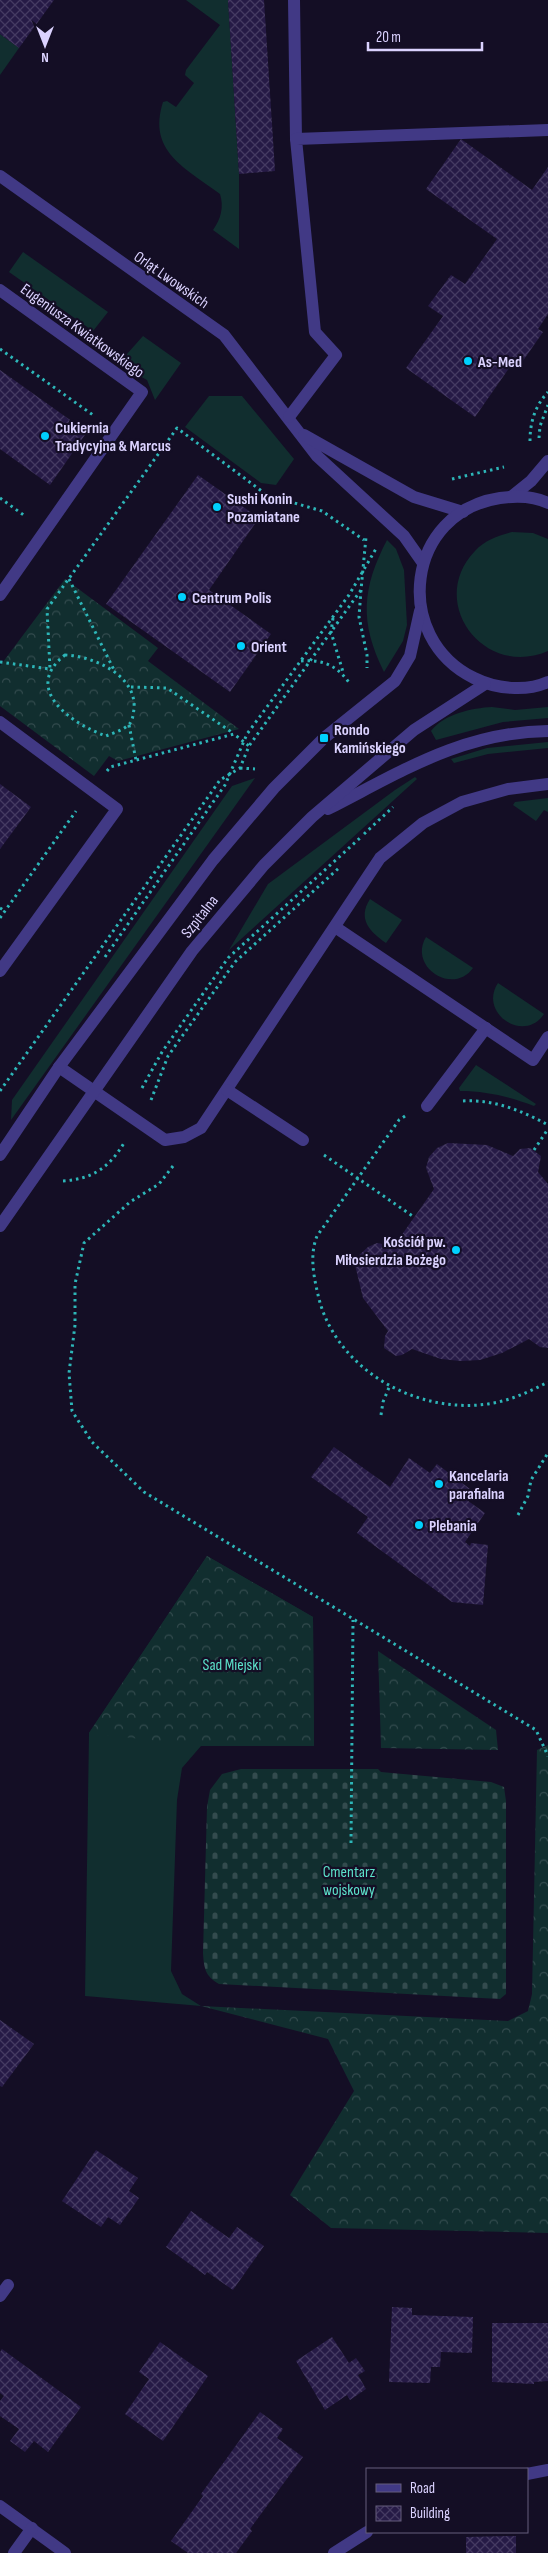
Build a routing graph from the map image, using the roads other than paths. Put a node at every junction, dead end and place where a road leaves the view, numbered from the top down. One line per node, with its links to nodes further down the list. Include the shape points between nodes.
1 (294, 0): 3 (street)
2 (548, 130): 3 (street)
3 (296, 140): 6 (street, via 315,332 336,354)
4 (0, 176): 6 (street, Orląt Lwowskich, via 224,336)
5 (0, 290): 13 (street, Eugeniusza Kwiatkowskiego, via 142,392)
6 (289, 417): 7 (street, Orląt Lwowskich)
7 (302, 434): 11 (street, Orląt Lwowskich, via 414,497); 12 (street, Orląt Lwowskich, via 317,456 404,536)
8 (548, 461): 9 (street)
9 (511, 497): 10 (street); 11 (street, via 486,500)
10 (548, 503)
11 (463, 512): 12 (street, via 432,543)
12 (423, 563): 14 (street, via 419,583)
13 (0, 595)
14 (420, 611): 16 (street, via 426,630 440,653 461,672); 25 (street, Szpitalna, via 410,656 395,680 324,738 274,788 213,860)
15 (548, 682): 16 (street, via 514,688)
16 (485, 684): 20 (street, Szpitalna, via 414,730)
17 (0, 722): 22 (street, via 117,809)
18 (548, 731): 20 (street, via 518,731 466,743 431,756)
19 (548, 784): 21 (street, via 482,795 442,811 423,823 380,858)
20 (312, 817): 27 (street, Szpitalna, via 264,864 192,951)
21 (335, 927): 23 (street); 26 (street)
22 (0, 971)
23 (486, 1028): 24 (street, via 533,1060); 28 (street)
24 (548, 1037)
25 (59, 1067): 27 (street); 30 (street, Szpitalna)
26 (226, 1090): 27 (street, via 201,1128 184,1137 164,1140); 29 (street)
27 (95, 1092): 31 (street, Szpitalna)
28 (427, 1106)
29 (303, 1140)
30 (0, 1155)
31 (0, 1226)
32 (8, 2285): 33 (street)
33 (0, 2296)
34 (548, 2470): 35 (street)
35 (528, 2474)
36 (0, 2506): 37 (street)
37 (32, 2528): 39 (street); 40 (street)
38 (366, 2533): 41 (street)
39 (14, 2553)
40 (66, 2553)
41 (334, 2553)

